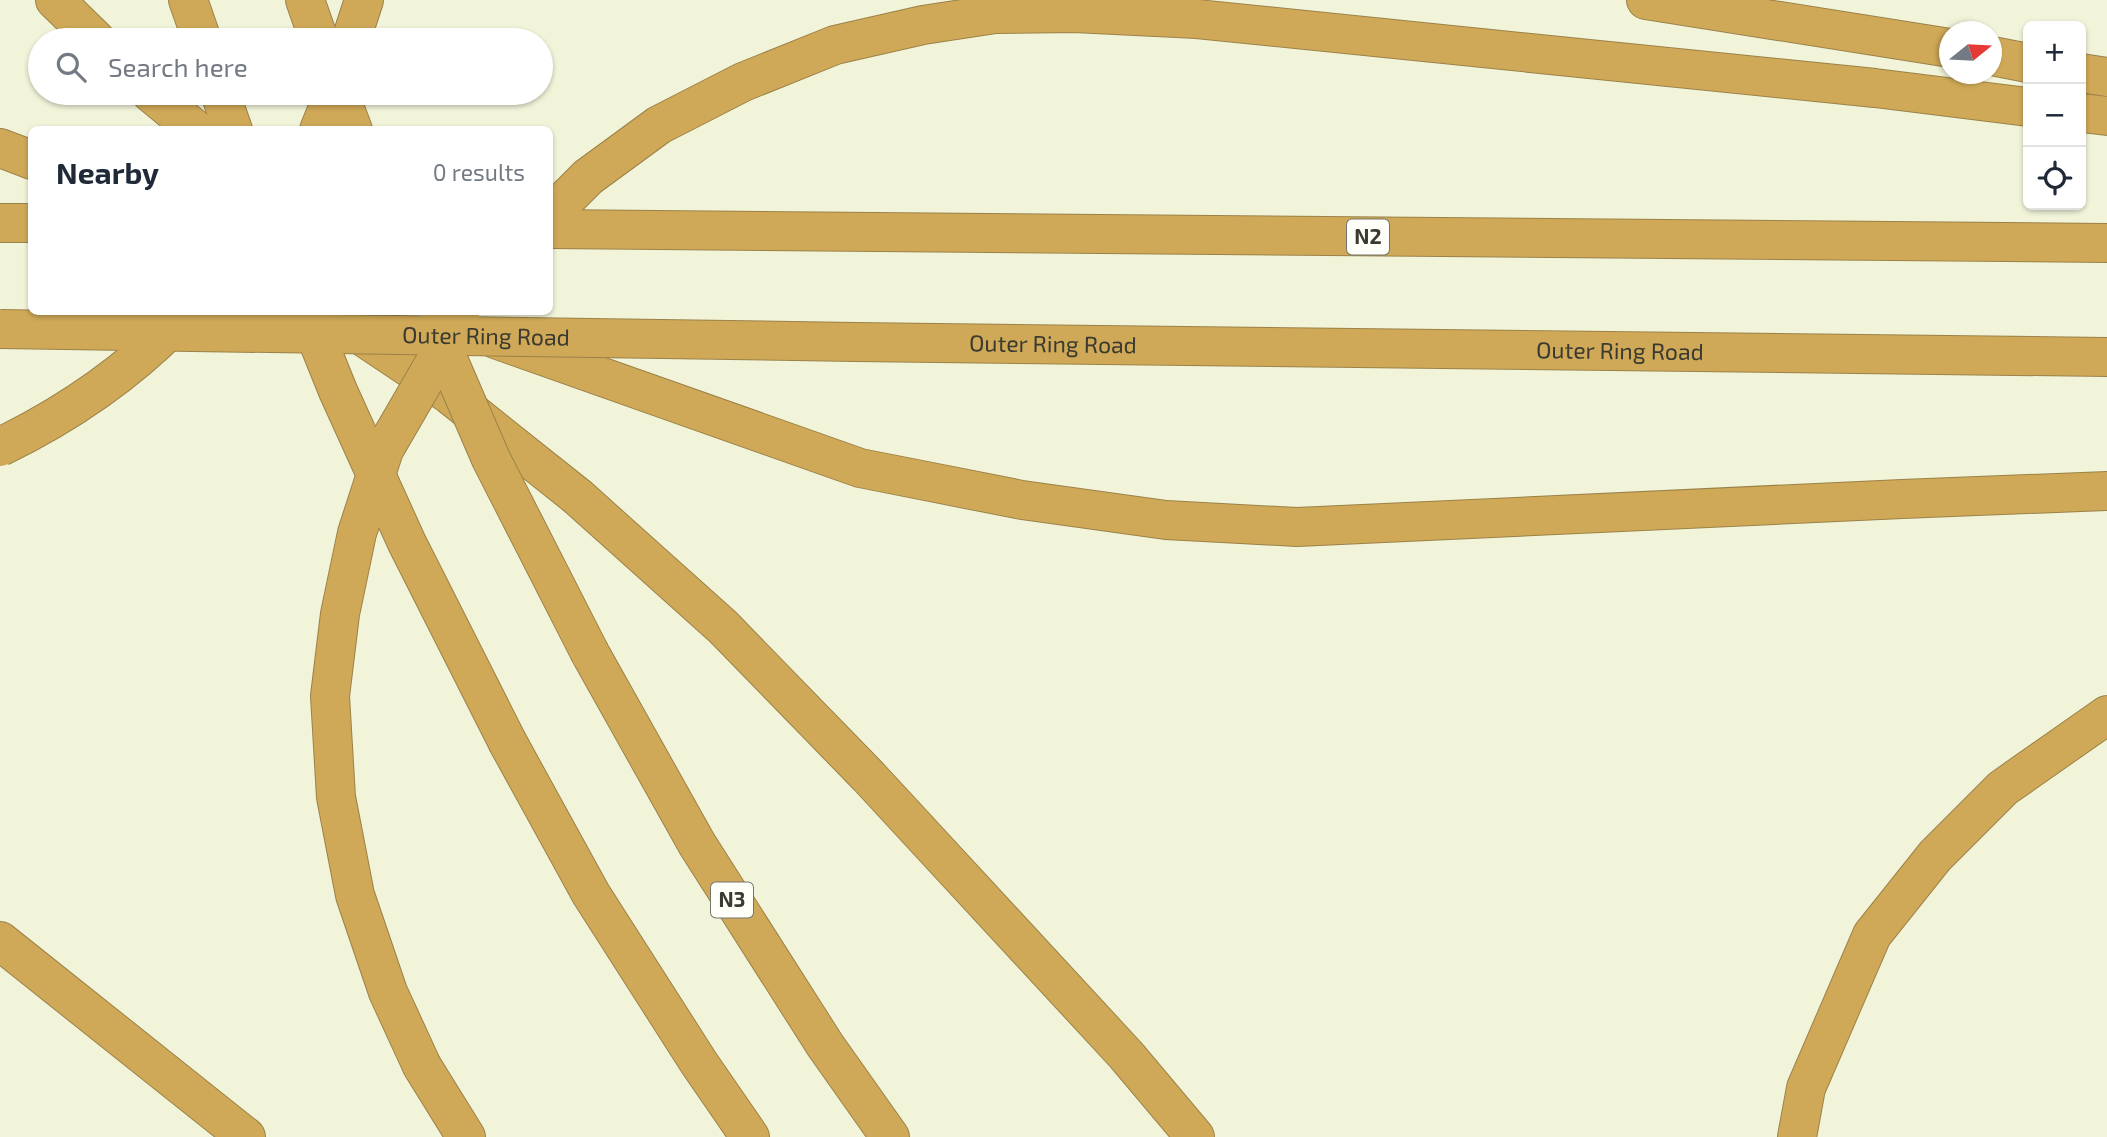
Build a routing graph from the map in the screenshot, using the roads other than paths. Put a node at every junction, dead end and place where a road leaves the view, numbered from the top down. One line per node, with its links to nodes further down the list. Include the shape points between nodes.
1 (55, 0): 6 (highway)
2 (188, 0): 7 (highway)
3 (305, 0): 8 (highway)
4 (364, 0): 9 (highway)
5 (1647, 0): 10 (highway)
6 (84, 28)
7 (198, 28)
8 (315, 28)
9 (355, 28)
10 (1939, 46)
11 (2002, 58): 12 (highway)
12 (2023, 62)
13 (2086, 74): 14 (highway)
14 (2107, 78)
15 (166, 105): 22 (highway)
16 (224, 105): 23 (highway)
17 (329, 105): 24 (highway)
18 (344, 105): 25 (highway)
19 (2023, 106): 28 (highway, via 1196,19 995,14 835,45 743,82 659,125 589,177)
20 (2086, 114): 21 (highway)
21 (2107, 116)
22 (191, 126)
23 (232, 126)
24 (321, 126)
25 (351, 126)
26 (0, 148): 27 (highway)
27 (28, 158)
28 (553, 212)
29 (0, 223): 30 (highway)
30 (28, 223)
31 (553, 229): 32 (highway, N2)
32 (2107, 243)
33 (184, 315): 41 (highway, bridge, via 150,349 88,396)
34 (307, 315): 47 (highway, bridge, via 407,543 508,743 591,894)
35 (330, 315): 49 (highway, via 450,395 578,497 723,627 869,777 1126,1055)
36 (428, 315): 48 (highway, N3, bridge, via 491,459 590,653 697,844 825,1045)
37 (450, 315): 42 (highway, via 480,334 860,468 1022,500 1166,520 1297,527)
38 (463, 315): 46 (highway, bridge, via 384,450 354,547 330,696 336,797 355,895 388,992 422,1066)
39 (0, 329): 40 (highway, Outer Ring Road, bridge)
40 (2107, 356)
41 (0, 447)
42 (2107, 491)
43 (2107, 715): 50 (highway, via 2003,788 1935,856 1872,935 1806,1088)
44 (0, 941): 45 (highway)
45 (246, 1137)
46 (466, 1137)
47 (750, 1137)
48 (890, 1137)
49 (1195, 1137)
50 (1797, 1137)

